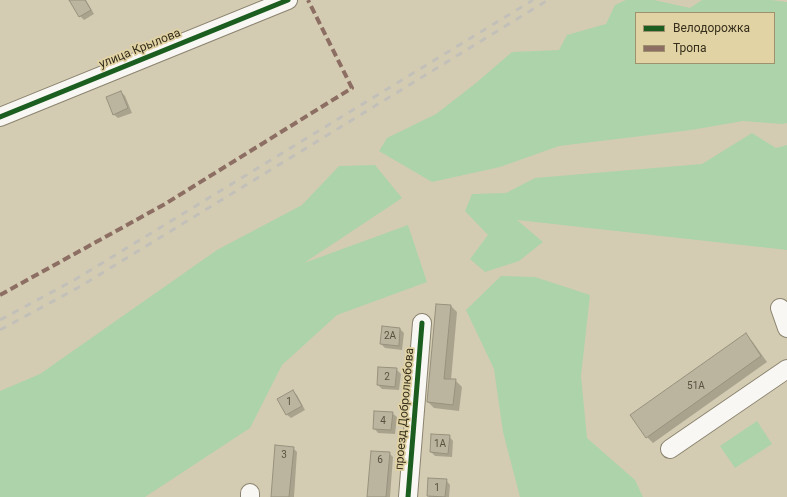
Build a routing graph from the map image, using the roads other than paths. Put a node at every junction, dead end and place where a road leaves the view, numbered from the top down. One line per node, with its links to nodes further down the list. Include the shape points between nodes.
1 (288, 0): 2 (street, улица Крылова)
2 (0, 117)
3 (780, 308): 5 (street)
4 (422, 323): 8 (street, проезд Добролюбова)
5 (787, 328)
6 (787, 370): 7 (street)
7 (670, 449)
8 (408, 497)

